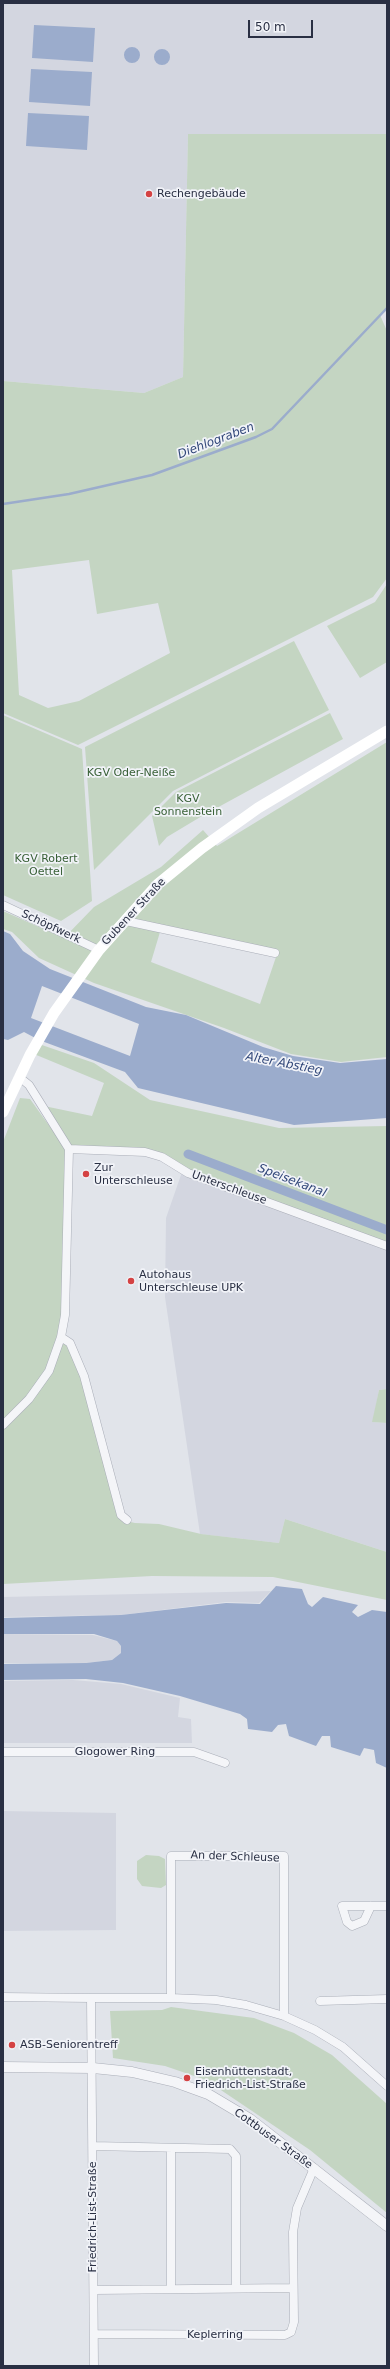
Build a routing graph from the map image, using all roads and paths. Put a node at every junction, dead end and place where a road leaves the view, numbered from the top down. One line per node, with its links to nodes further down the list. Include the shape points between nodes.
1 (387, 731): 3 (main road, Gubener Straße, via 258,808 202,848 158,884)
2 (3, 905): 4 (street, Schöpfwerk)
3 (126, 922): 4 (main road, Gubener Straße); 5 (street)
4 (99, 950): 6 (main road, Gubener Straße, via 54,1013)
5 (275, 953)
6 (19, 1078): 7 (main road, Gubener Straße); 8 (street, via 29,1085)
7 (3, 1112)
8 (69, 1149): 9 (street, Unterschleuse, via 145,1152 162,1157 188,1173); 10 (street, via 65,1314)
9 (387, 1246)
10 (61, 1337): 11 (street, via 49,1371 29,1399); 12 (street, via 70,1344 84,1376 121,1515)
11 (3, 1425)
12 (126, 1520)
13 (3, 1752): 14 (street, Glogower Ring, via 194,1752)
14 (225, 1763)
15 (371, 1906): 16 (street)
16 (387, 1906)
17 (3, 1997): 18 (street)
18 (91, 1998): 19 (street); 24 (street)
19 (170, 1998): 22 (street, via 216,2000 246,2005); 22 (street, An der Schleuse, via 171,1856 284,1856)
20 (387, 1999): 21 (street)
21 (320, 2001)
22 (284, 2016): 25 (street, via 315,2030 343,2047)
23 (3, 2067): 24 (street, Cottbuser Straße)
24 (93, 2068): 26 (street, Friedrich-List-Straße); 28 (street, Cottbuser Straße, via 132,2072 174,2082 208,2094 250,2119)
25 (387, 2086)
26 (93, 2146): 27 (street); 33 (street, Friedrich-List-Straße)
27 (171, 2148): 30 (street, via 230,2149 236,2156); 32 (street)
28 (314, 2168): 29 (street, Cottbuser Straße); 31 (street, Keplerring, via 297,2208 293,2232)
29 (387, 2226)
30 (236, 2288): 31 (street); 32 (street)
31 (293, 2288): 34 (street, Keplerring, via 294,2322 291,2332 285,2335)
32 (171, 2289): 33 (street)
33 (94, 2290): 34 (street, Friedrich-List-Straße)
34 (94, 2334): 35 (street, Friedrich-List-Straße)
35 (94, 2366)

